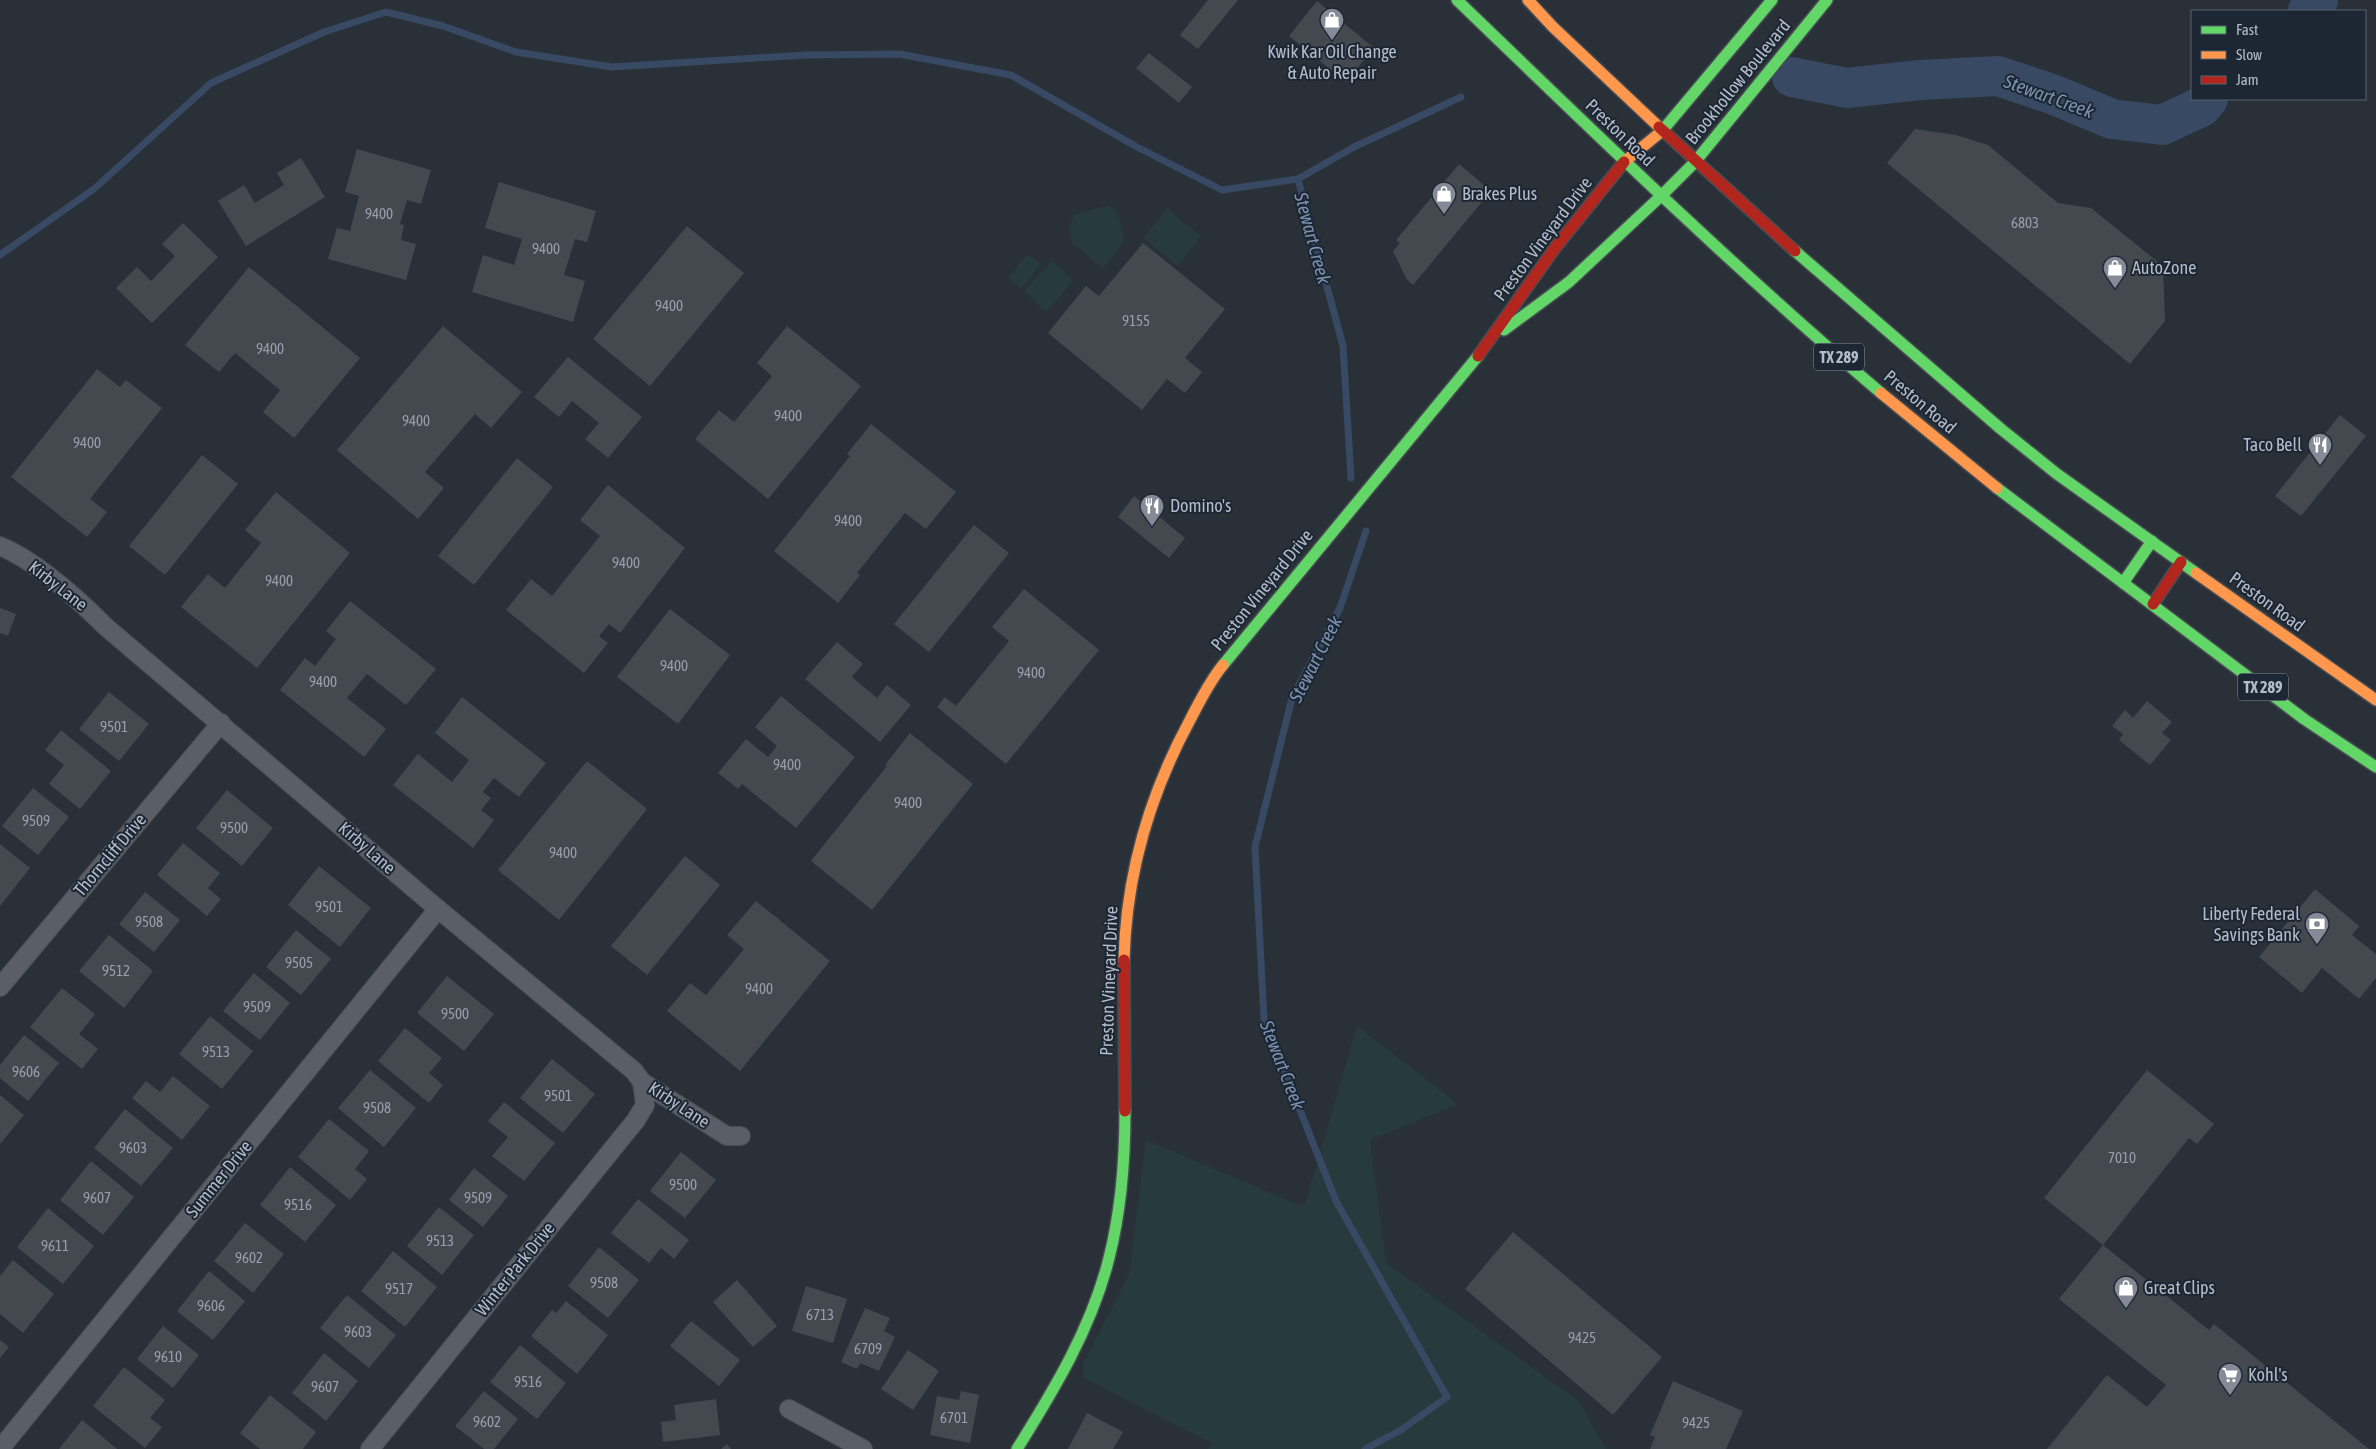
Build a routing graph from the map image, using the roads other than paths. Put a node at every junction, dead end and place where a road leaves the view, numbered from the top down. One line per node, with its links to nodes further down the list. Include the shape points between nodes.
1 (1457, 0): 6 (main road, Preston Road / TX 289)
2 (1528, 0): 5 (main road, Preston Road / TX 289)
3 (1772, 0): 5 (main road, Brookhollow Boulevard)
4 (1827, 0): 7 (main road, Brookhollow Boulevard)
5 (1662, 131): 6 (main road, Brookhollow Boulevard); 7 (main road, Preston Road / TX 289)
6 (1624, 162): 8 (main road, Preston Road / TX 289); 9 (main road, Preston Vineyard Drive, via 1562,237)
7 (1695, 162): 8 (main road, Brookhollow Boulevard); 10 (main road, Preston Road / TX 289, via 2001,429)
8 (1660, 197): 9 (main road, Preston Vineyard Drive, via 1569,282); 13 (main road, Preston Road / TX 289, via 1800,324 1918,424 2024,510)
9 (1492, 339): 26 (main road, Preston Vineyard Drive, via 1211,680 1171,755 1144,828 1125,920 1125,1134 1121,1188 1109,1258 1079,1340)
10 (2152, 541): 12 (main road, Preston Road / TX 289); 13 (main road)
11 (0, 546): 16 (street, Kirby Lane, via 23,558 80,602)
12 (2181, 562): 14 (main road); 15 (main road, Preston Road / TX 289)
13 (2123, 583): 14 (main road, Preston Road / TX 289)
14 (2152, 604): 17 (main road, Preston Road / TX 289, via 2304,718)
15 (2376, 700)
16 (221, 723): 18 (street, Kirby Lane); 19 (street, Thorncliff Drive)
17 (2376, 767)
18 (438, 909): 20 (street, Kirby Lane, via 634,1071); 23 (street, Summer Drive)
19 (0, 987)
20 (642, 1082): 21 (street, Kirby Lane, via 727,1136); 24 (street, Winter Park Drive, via 645,1105 636,1120)
21 (741, 1136)
22 (789, 1409): 25 (street)
23 (0, 1449)
24 (370, 1449)
25 (863, 1449)
26 (1017, 1449)

